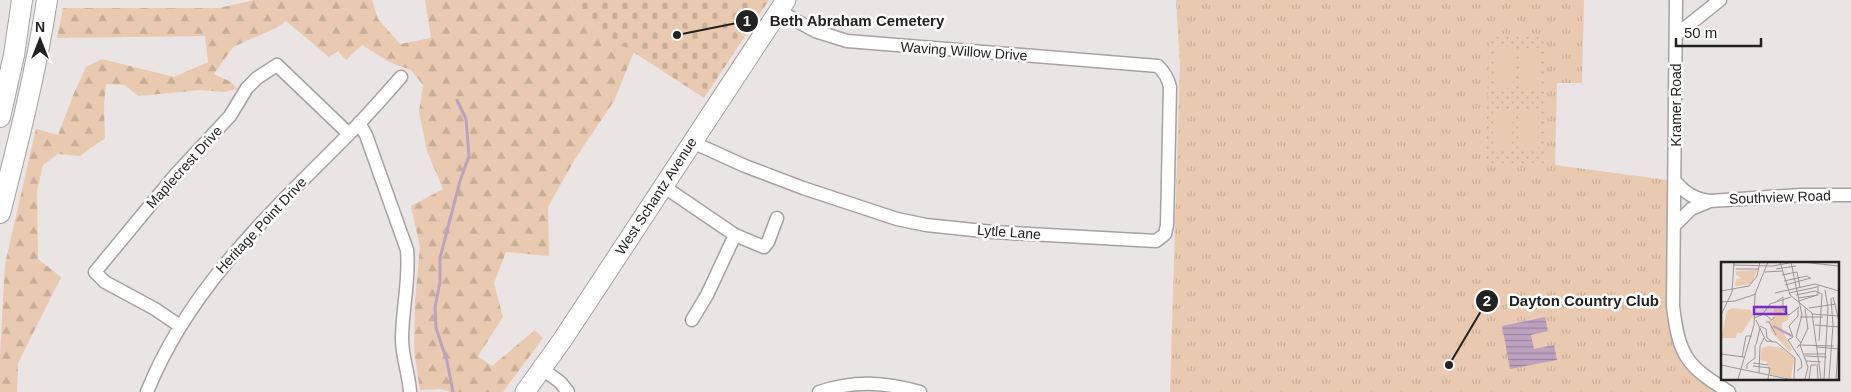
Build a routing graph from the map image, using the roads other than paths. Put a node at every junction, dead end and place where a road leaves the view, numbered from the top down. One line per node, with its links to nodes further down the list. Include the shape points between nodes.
1 (22, 0): 9 (main road)
2 (47, 0): 17 (main road, via 20,137)
3 (1676, 0): 6 (street, Kramer Road)
4 (1720, 0): 6 (street)
5 (782, 5): 7 (street, Waving Willow Drive, via 815,31 847,41); 12 (main road, West Schantz Avenue)
6 (1676, 34): 13 (street, Kramer Road)
7 (1156, 66): 12 (street, Lytle Lane, via 1165,72 1170,88 1167,225 1165,234 1156,241 993,232 897,219 770,176)
8 (401, 78): 10 (street, Heritage Point Drive)
9 (0, 117)
10 (358, 123): 11 (street, Heritage Point Drive); 25 (street, via 366,135 407,250 402,338)
11 (349, 134): 22 (street, Heritage Point Drive, via 223,265); 22 (street, Maplecrest Drive, via 277,65 247,88 230,116 176,174 95,272 105,282)
12 (692, 142): 14 (main road, West Schantz Avenue)
13 (1675, 181): 16 (street, Southview Road, via 1690,195); 19 (street, Kramer Road)
14 (663, 186): 20 (street); 23 (main road, West Schantz Avenue)
15 (1851, 195): 16 (street, Southview Road, via 1788,195)
16 (1710, 201): 19 (street, Southview Road, via 1691,208)
17 (0, 213)
18 (777, 218): 20 (street, via 764,247)
19 (1674, 225): 30 (street, Kramer Road, via 1674,306 1680,345 1692,366)
20 (735, 235): 21 (street, via 708,295)
21 (692, 320)
22 (180, 326): 24 (street, Heritage Point Drive)
23 (542, 369): 26 (main road, West Schantz Avenue); 27 (street)
24 (147, 392)
25 (410, 392)
26 (526, 392)
27 (568, 392)
28 (819, 392): 29 (street, via 862,383)
29 (920, 392)
30 (1730, 392)

